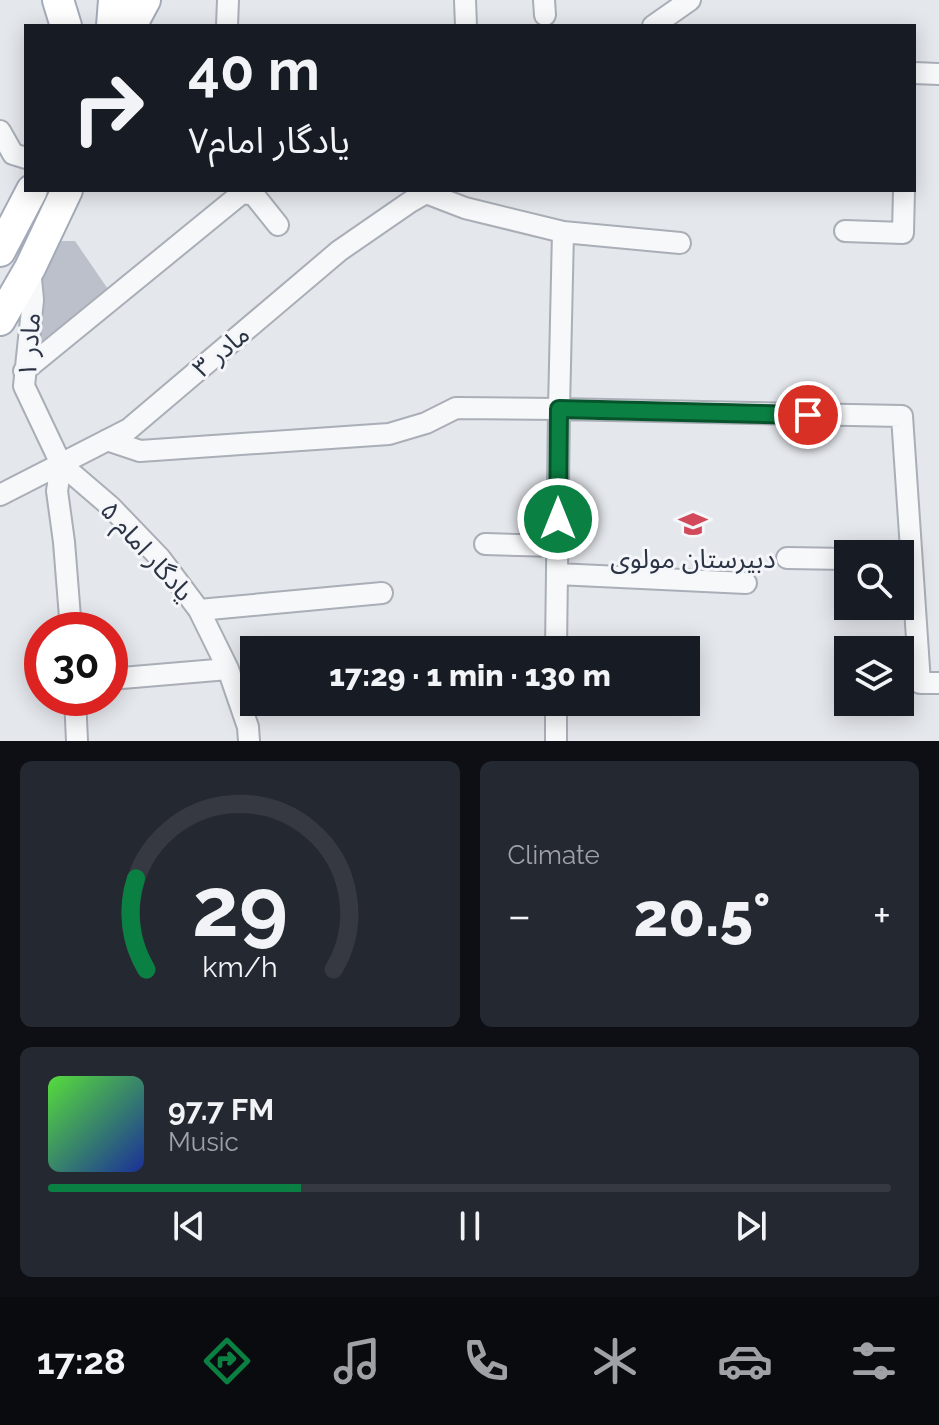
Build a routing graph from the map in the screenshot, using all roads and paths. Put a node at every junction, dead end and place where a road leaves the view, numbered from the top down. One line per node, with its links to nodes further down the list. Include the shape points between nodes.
1 (58, 0): 8 (main road)
2 (79, 0): 9 (main road)
3 (114, 0): 10 (main road)
4 (145, 0): 11 (main road)
5 (228, 0): 12 (street)
6 (465, 0): 13 (street)
7 (690, 0): 14 (street)
8 (65, 24)
9 (77, 24)
10 (112, 24)
11 (132, 24)
12 (227, 24)
13 (466, 24)
14 (656, 24)
15 (916, 73): 16 (street)
16 (939, 74)
17 (0, 131): 18 (street)
18 (13, 155)
19 (31, 192): 27 (main road)
20 (66, 192): 29 (main road)
21 (427, 192): 33 (street, مادر ۳, via 339,251 129,429)
22 (430, 192): 26 (street, via 465,208)
23 (904, 192): 25 (street, via 903,233)
24 (278, 225): 31 (street, via 254,195 242,193)
25 (845, 231)
26 (563, 232): 28 (street); 32 (street)
27 (4, 235)
28 (680, 243)
29 (30, 268): 30 (main road); 31 (street, مادر ۱, via 33,300)
30 (0, 320)
31 (24, 371): 34 (street, مادر ۱, via 24,386)
32 (559, 409): 33 (street, via 456,408 389,434 140,451); 36 (street, via 902,416); 38 (street)
33 (107, 440): 34 (street, مادر ۳)
34 (61, 464): 35 (street, مادر ۳); 44 (street, یادگار امام ۵, via 160,558); 45 (street, via 57,491)
35 (0, 495)
36 (905, 540)
37 (485, 544): 38 (street)
38 (557, 546): 41 (street)
39 (787, 558): 40 (street)
40 (834, 559)
41 (557, 574): 42 (street); 47 (street)
42 (746, 583)
43 (382, 593): 44 (street)
44 (199, 610): 48 (street, یادگار امام ۵)
45 (70, 612)
46 (913, 620): 50 (street, via 920,683)
47 (556, 636)
48 (228, 669): 49 (street); 54 (street, یادگار امام ۵)
49 (128, 677)
50 (939, 683)
51 (76, 716): 53 (street)
52 (556, 716): 55 (street)
53 (77, 741)
54 (249, 741)
55 (556, 741)

